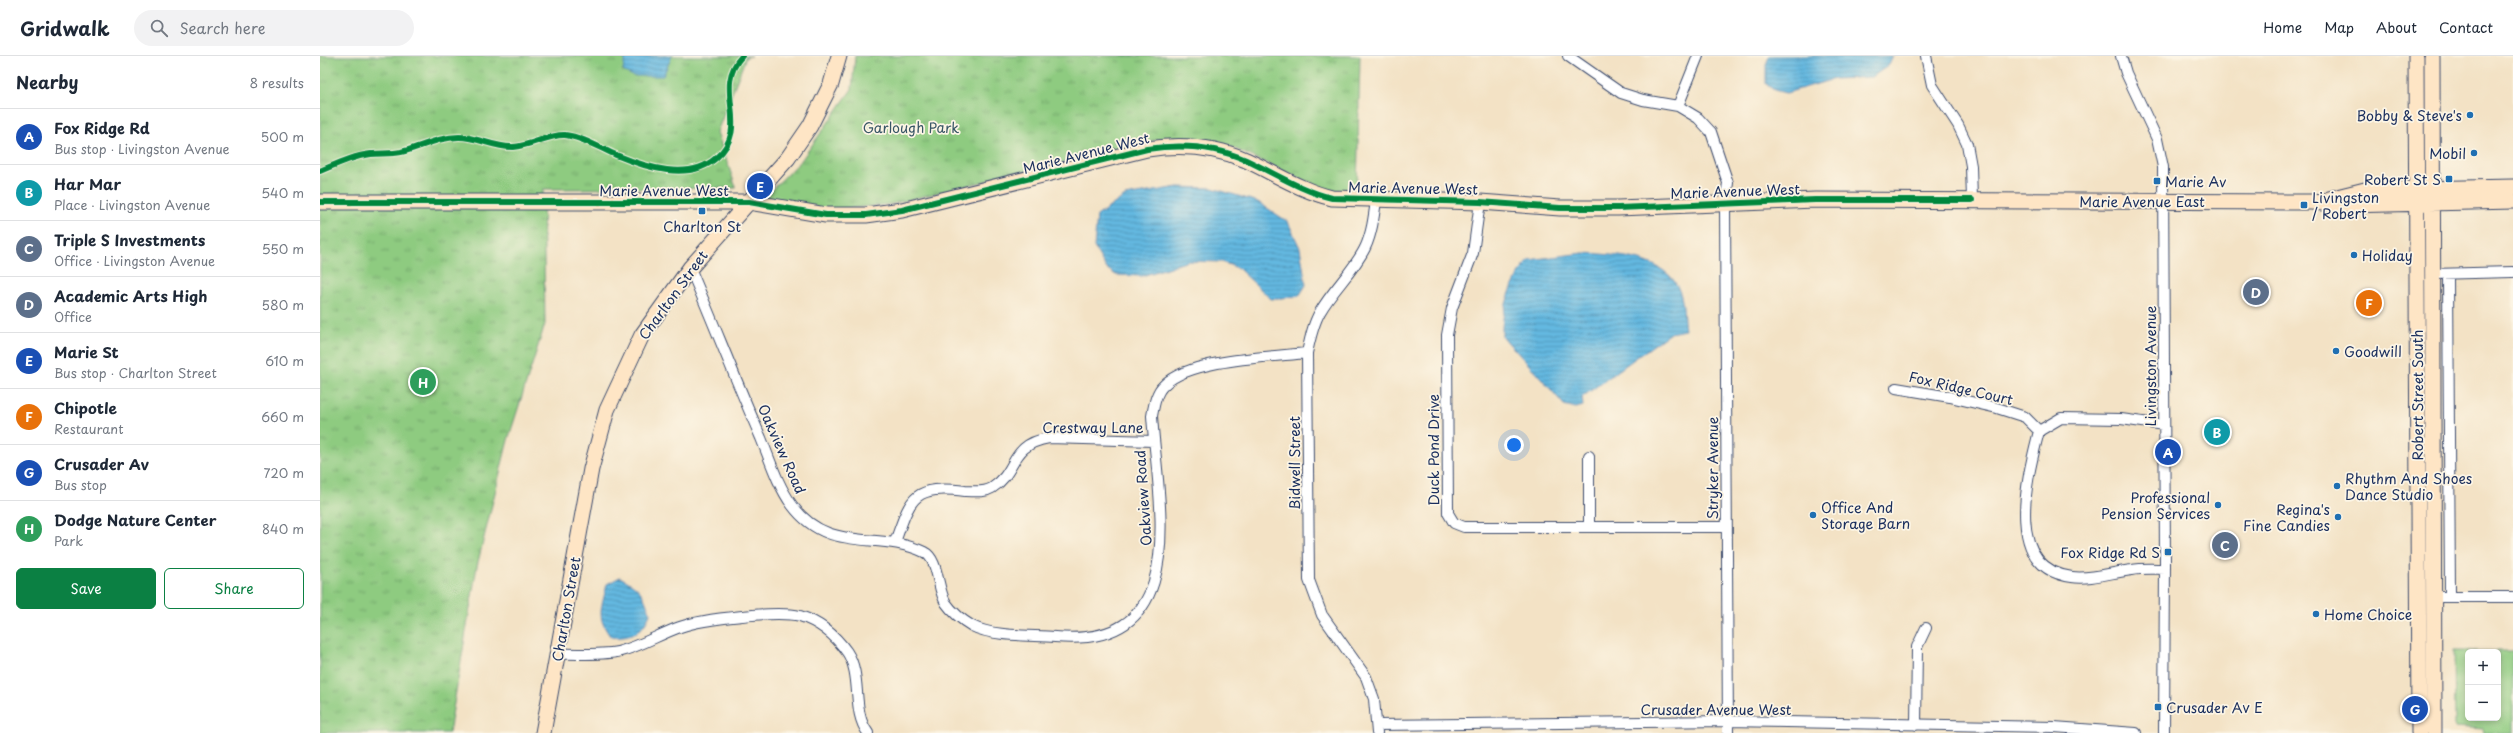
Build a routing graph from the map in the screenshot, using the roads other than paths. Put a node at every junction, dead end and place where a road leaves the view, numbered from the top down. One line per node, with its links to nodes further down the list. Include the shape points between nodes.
1 (839, 56): 17 (street, Charlton Street, via 831,84 810,126 788,158)
2 (1568, 56): 8 (street, via 1621,93)
3 (1698, 56): 8 (street)
4 (1926, 56): 13 (street, via 1932,85 1967,144 1971,166)
5 (2121, 56): 14 (street, Livingston Avenue, via 2126,73 2157,139 2162,167)
6 (2416, 56): 10 (street, Robert Street South)
7 (2432, 56): 11 (street, Robert Street South)
8 (1678, 106): 19 (street, Stryker Avenue, via 1698,118 1711,132 1728,183)
9 (2513, 187): 11 (street, Marie Avenue East)
10 (2416, 195): 11 (street, Marie Avenue East); 14 (street, Marie Avenue East, via 2365,190 2311,202); 26 (street, Robert Street South)
11 (2433, 195): 15 (street, Marie Avenue East); 22 (street, Robert Street South)
12 (1376, 200): 17 (street, Marie Avenue West, via 1327,197 1229,153 1208,148 1179,146 1147,149 954,198 882,213 826,215); 18 (street, Marie Avenue West); 24 (street, Bidwell Street, via 1373,224 1366,247 1320,312)
13 (1972, 200): 14 (street, Marie Avenue East); 19 (street, Marie Avenue West)
14 (2163, 201): 28 (street, Livingston Avenue)
15 (2513, 201)
16 (320, 202): 17 (street, Marie Avenue West)
17 (749, 202): 20 (street, Charlton Street)
18 (1480, 202): 19 (street, Marie Avenue West, via 1560,208); 32 (street, Duck Pond Drive, via 1473,253 1452,308 1447,335 1448,513 1454,523 1464,527)
19 (1724, 203): 33 (street, Stryker Avenue)
20 (690, 268): 34 (street, Oakview Road, via 747,407 792,506 811,524 834,536 855,541); 41 (street, Charlton Street, via 642,335 607,410 591,469)
21 (2513, 272): 23 (street)
22 (2433, 274): 23 (street); 27 (street, Robert Street South)
23 (2448, 274): 38 (street)
24 (1307, 353): 30 (street, Oakview Road, via 1196,367 1164,384 1155,400 1152,416); 44 (street, Bidwell Street, via 1309,580 1322,615 1366,677 1374,699)
25 (1896, 388): 29 (street, Fox Ridge Court, via 1997,408 2025,417)
26 (2417, 403): 27 (street); 36 (street, Robert Street South)
27 (2434, 417): 37 (street, Robert Street South)
28 (2164, 424): 29 (street, via 2120,419 2061,418); 35 (street, Livingston Avenue)
29 (2039, 431): 35 (street, via 2030,466 2023,513 2030,550 2051,572 2073,577)
30 (1154, 441): 34 (street, Crestway Lane, via 1049,438 1034,441 1019,452 1003,479 991,488 978,492 938,488 918,495 907,508); 34 (street, Oakview Road, via 1162,538 1159,572 1151,594 1141,610 1125,625 1108,634 1074,639 991,632 974,627 958,617 946,602 938,587 934,564 927,553)
31 (1589, 456): 32 (street)
32 (1589, 527): 33 (street, Duck Pond Drive)
33 (1727, 527): 42 (street, Stryker Avenue)
34 (895, 542)
35 (2165, 569): 49 (street, Livingston Avenue)
36 (2418, 580): 37 (street); 50 (street, Robert Street South)
37 (2434, 597): 38 (street); 51 (street, Robert Street South)
38 (2450, 597): 39 (street)
39 (2513, 597)
40 (1926, 628): 43 (street, via 1917,647)
41 (557, 654): 45 (street, Charlton Street); 46 (street, via 620,652 702,621 777,614 799,616 828,630 848,653 856,678 862,726)
42 (1727, 722): 43 (street, Crusader Avenue West); 44 (street, Crusader Avenue West); 47 (street, Stryker Avenue)
43 (1916, 724): 48 (street, Crusader Avenue West, via 2054,727)
44 (1377, 729)
45 (542, 733)
46 (868, 733)
47 (1728, 733)
48 (2136, 733)
49 (2164, 733)
50 (2419, 733)
51 (2434, 733)

